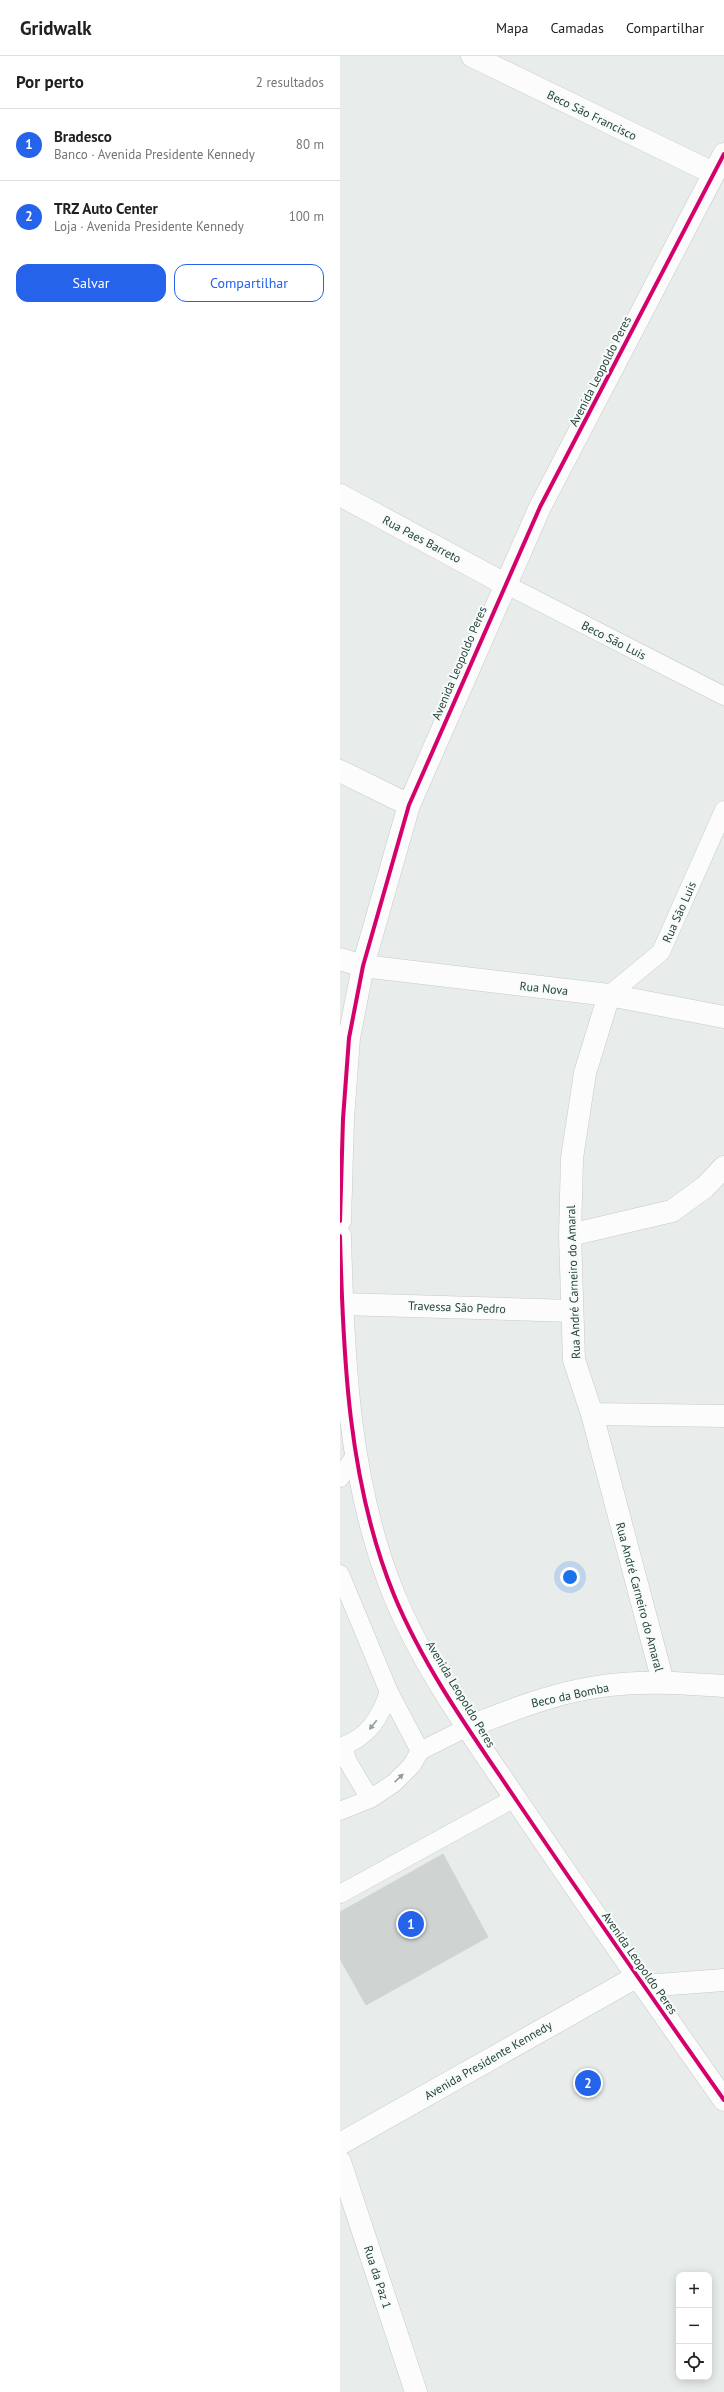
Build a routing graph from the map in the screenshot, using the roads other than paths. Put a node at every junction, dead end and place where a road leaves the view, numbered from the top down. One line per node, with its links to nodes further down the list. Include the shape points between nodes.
1 (472, 56): 3 (street, Beco São Francisco)
2 (724, 154): 3 (street, Avenida Leopoldo Peres)
3 (713, 173): 5 (street, Avenida Leopoldo Peres, via 540,507)
4 (340, 494): 5 (street, Rua Paes Barreto)
5 (505, 584): 6 (lane, Beco São Luis); 8 (street, Avenida Leopoldo Peres)
6 (724, 696)
7 (340, 772): 8 (street)
8 (409, 805): 11 (street, Avenida Leopoldo Peres)
9 (724, 810): 12 (lane, Rua São Luis, via 661,952)
10 (340, 959): 11 (street, Rua Nova)
11 (363, 966): 12 (street, Rua Nova); 15 (street, Avenida Leopoldo Peres, via 349,1038 343,1119)
12 (609, 995): 13 (street, Rua Nova); 16 (street, Rua André Carneiro do Amaral, via 584,1073 572,1158)
13 (724, 1017)
14 (724, 1166): 16 (street, via 706,1187 672,1210)
15 (340, 1221)
16 (570, 1235): 19 (street, Rua André Carneiro do Amaral)
17 (340, 1236): 18 (street, Avenida Leopoldo Peres)
18 (342, 1304): 19 (street, Travessa São Pedro); 22 (street, Avenida Leopoldo Peres)
19 (572, 1311): 20 (street, Rua André Carneiro do Amaral, via 574,1360)
20 (592, 1414): 21 (street); 25 (street, Rua André Carneiro do Amaral)
21 (724, 1416)
22 (356, 1454): 23 (lane); 28 (street, Avenida Leopoldo Peres, via 371,1526 394,1595 428,1663)
23 (340, 1478)
24 (340, 1574): 27 (lane)
25 (662, 1682): 26 (street, Beco da Bomba); 28 (street, Beco da Bomba, via 596,1687 526,1704)
26 (724, 1686)
27 (389, 1692): 29 (lane, one-way to 29, via 374,1725 365,1734); 30 (lane)
28 (468, 1727): 30 (lane); 31 (street, Avenida Leopoldo Peres)
29 (341, 1747): 32 (lane)
30 (420, 1751): 32 (lane, one-way to 30, via 403,1774)
31 (515, 1798): 34 (lane); 36 (street, Avenida Leopoldo Peres)
32 (370, 1799): 33 (lane)
33 (340, 1812)
34 (340, 1894)
35 (724, 1980): 36 (street)
36 (640, 1981): 37 (street, Avenida Leopoldo Peres); 38 (street, Avenida Presidente Kennedy)
37 (724, 2100)
38 (340, 2144)
39 (340, 2162): 40 (street, Rua da Paz 1)
40 (416, 2392)

